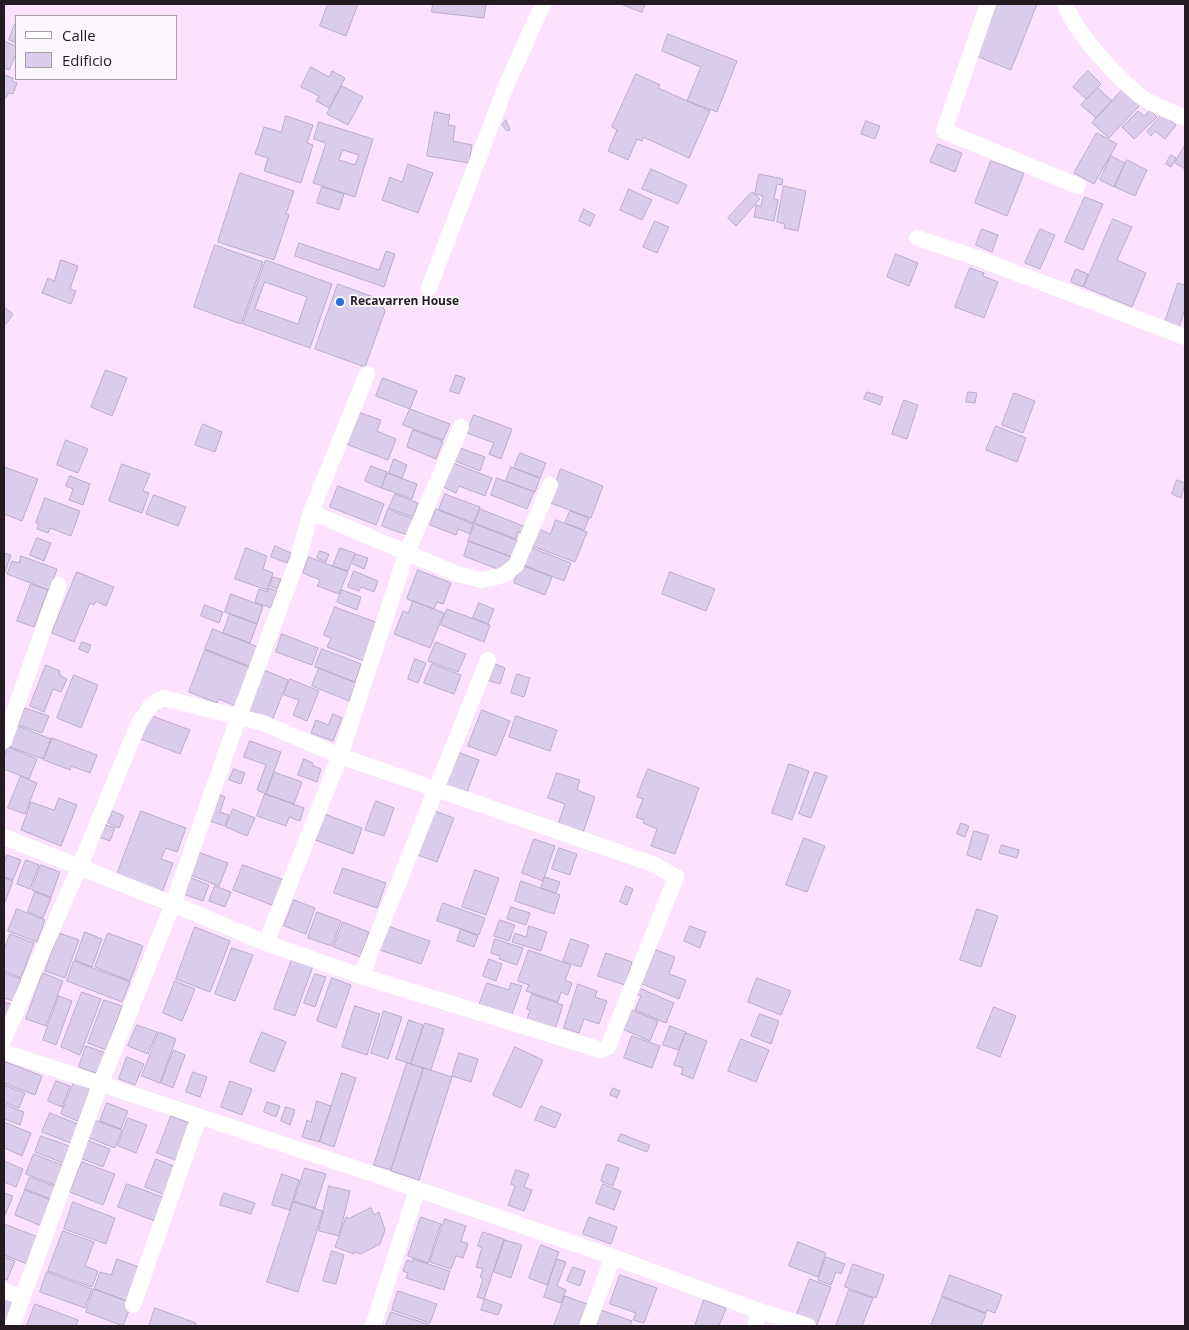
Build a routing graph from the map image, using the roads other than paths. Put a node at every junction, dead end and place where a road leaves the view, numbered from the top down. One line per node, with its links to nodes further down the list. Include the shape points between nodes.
1 (543, 4): 7 (street, via 506,86)
2 (988, 4): 5 (street, via 944,131)
3 (1065, 4): 4 (street, via 1099,56 1142,97)
4 (1185, 118)
5 (1078, 186)
6 (918, 238): 8 (street)
7 (429, 288)
8 (1185, 337)
9 (367, 374): 12 (street)
10 (461, 427): 13 (street)
11 (550, 485): 13 (street, via 516,565 504,575 482,580 457,574)
12 (311, 512): 13 (street); 16 (street, via 298,559)
13 (407, 552): 18 (street)
14 (59, 585): 17 (street)
15 (488, 660): 19 (street)
16 (239, 716): 18 (street); 21 (street, via 163,698 152,704 139,723); 22 (street)
17 (4, 740)
18 (340, 756): 19 (street); 23 (street)
19 (435, 789): 24 (street); 24 (street, via 653,864 676,877 608,1047 602,1050)
20 (4, 837): 21 (street)
21 (79, 868): 22 (street); 25 (street)
22 (173, 904): 23 (street); 27 (street)
23 (266, 943): 24 (street)
24 (361, 976)
25 (4, 1039)
26 (4, 1052): 27 (street)
27 (100, 1085): 28 (street); 32 (street)
28 (198, 1117): 29 (street); 33 (street)
29 (417, 1190): 30 (street); 36 (street)
30 (613, 1256): 34 (street); 37 (street)
31 (4, 1291): 32 (street)
32 (22, 1297): 35 (street)
33 (133, 1305)
34 (757, 1319): 38 (street)
35 (12, 1326)
36 (373, 1326)
37 (587, 1326)
38 (808, 1326)

